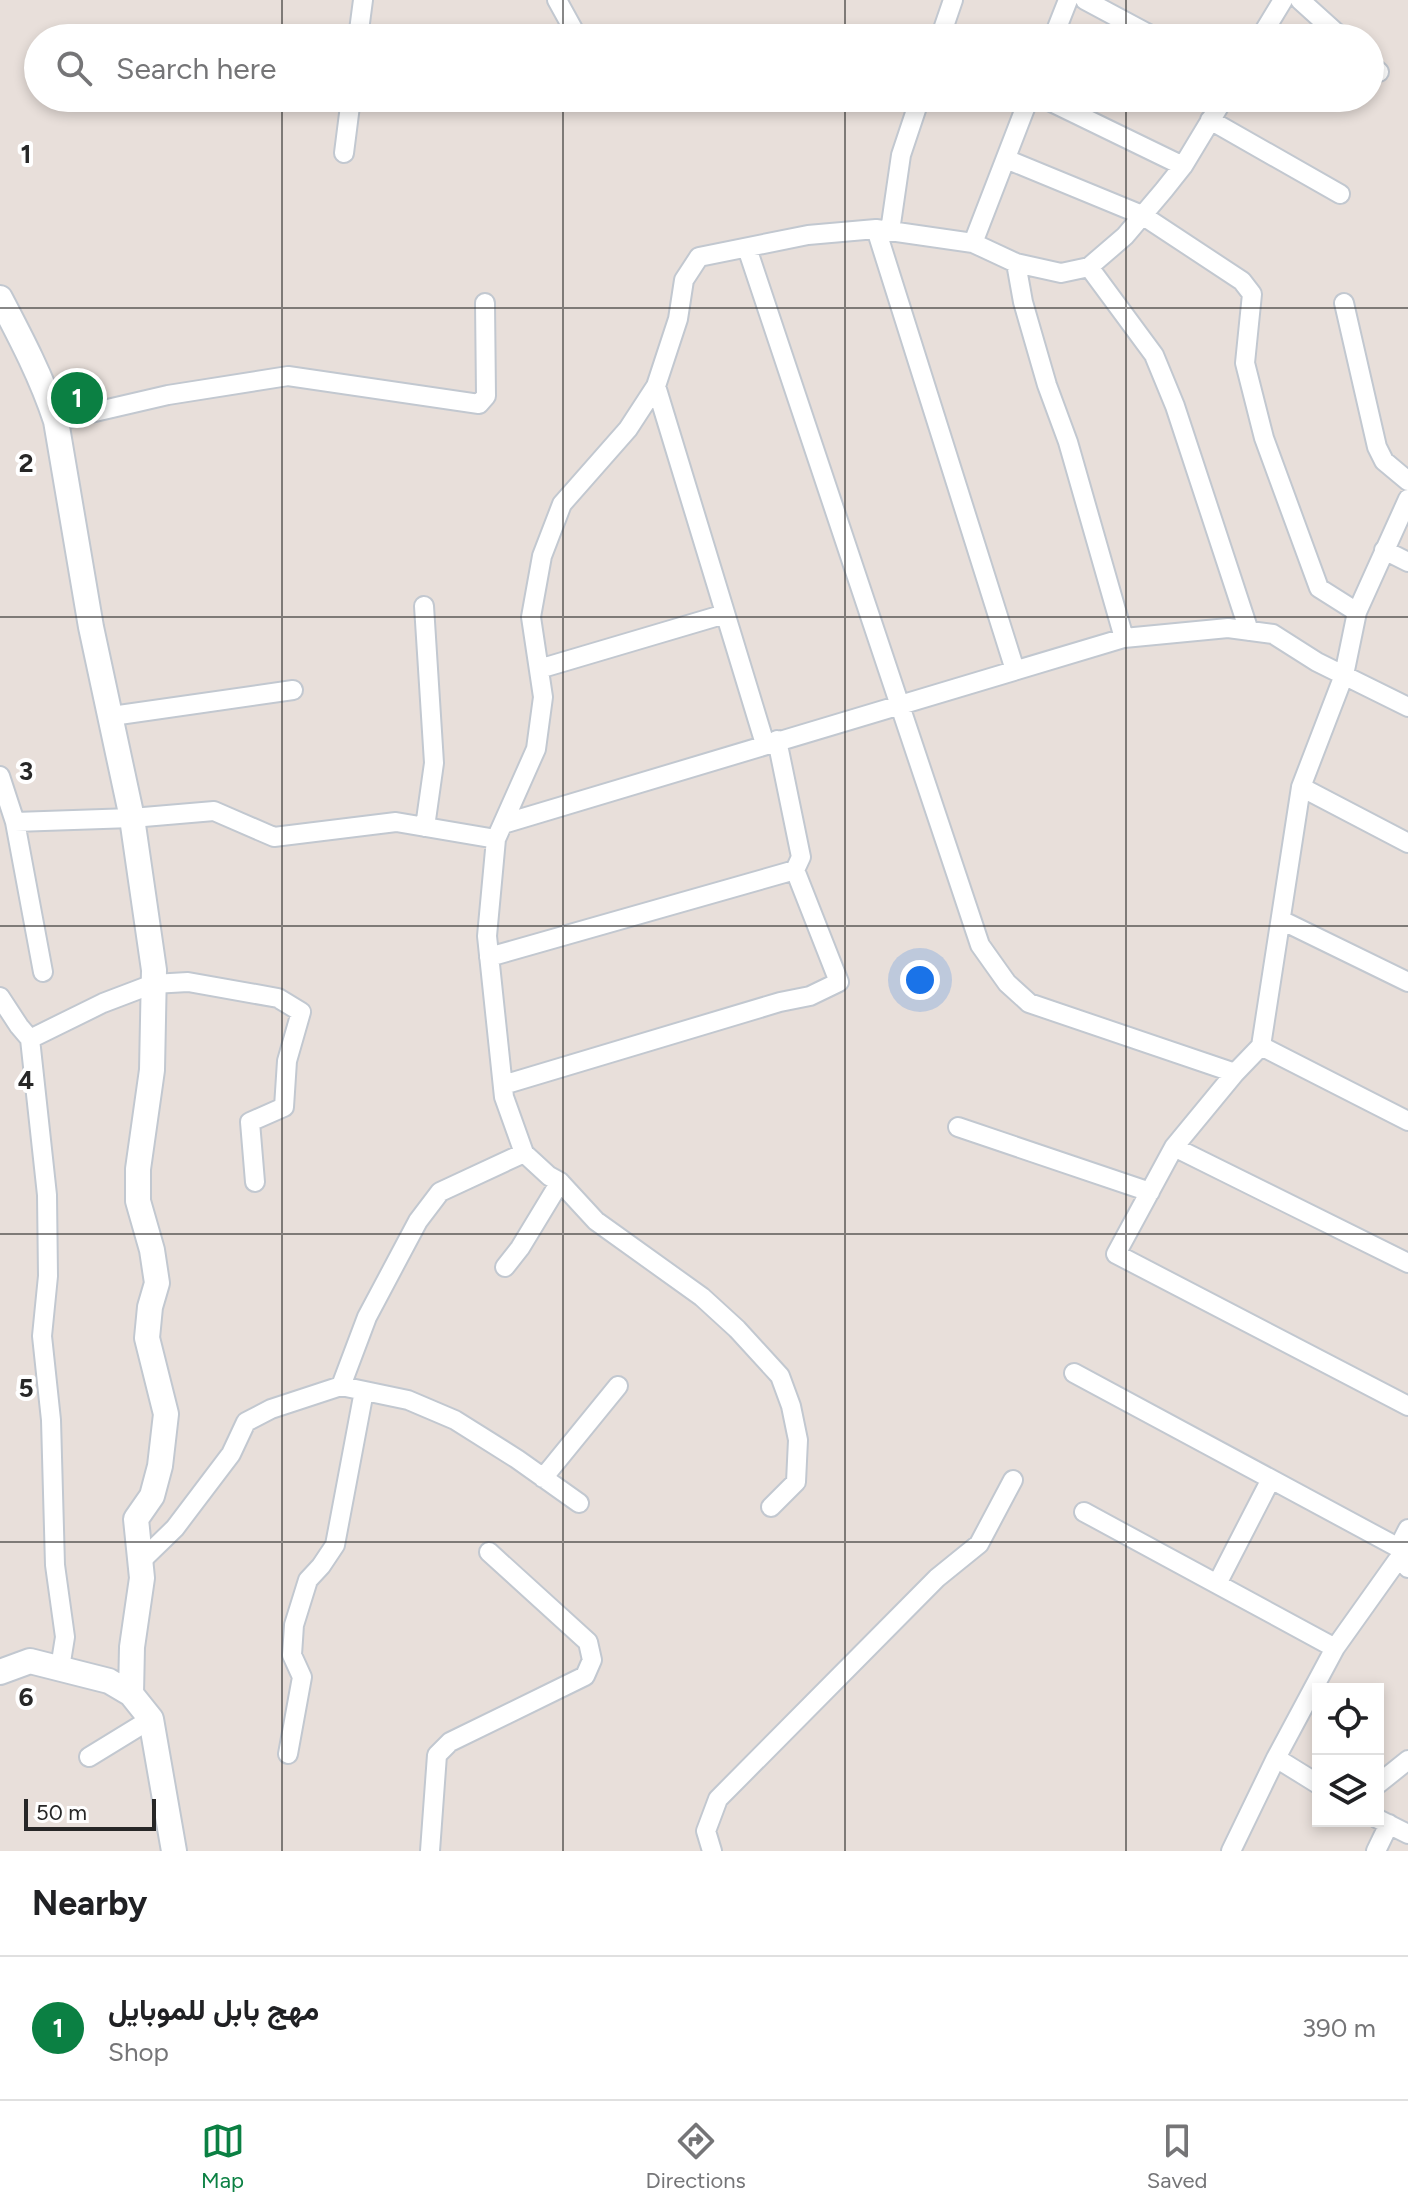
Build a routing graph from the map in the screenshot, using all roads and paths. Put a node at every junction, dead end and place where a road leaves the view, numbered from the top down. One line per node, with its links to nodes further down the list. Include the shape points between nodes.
1 (363, 0): 8 (street)
2 (557, 0): 9 (street)
3 (953, 0): 10 (street)
4 (1068, 0): 11 (street)
5 (1085, 0): 12 (street)
6 (1283, 0): 13 (street)
7 (1300, 0): 14 (street)
8 (360, 24)
9 (570, 24)
10 (945, 24)
11 (1059, 24)
12 (1130, 24)
13 (1268, 24)
14 (1327, 24)
15 (349, 112): 21 (street)
16 (915, 112): 26 (street)
17 (1024, 112): 22 (street)
18 (1072, 112): 23 (street)
19 (1215, 112): 20 (street)
20 (1210, 120): 23 (street); 24 (street)
21 (344, 153)
22 (1006, 159): 25 (street); 27 (street)
23 (1183, 166): 25 (street)
24 (1340, 194)
25 (1142, 215): 30 (street); 41 (street, via 1242,281 1252,294 1245,363 1264,438 1319,588)
26 (883, 230): 27 (street); 28 (street, via 808,235); 46 (street)
27 (973, 243): 29 (street)
28 (747, 248): 34 (street, via 699,257 684,280 678,319); 49 (street)
29 (1016, 263): 30 (street, via 1061,273); 44 (street, via 1023,302)
30 (1089, 267): 43 (street, via 1154,355)
31 (0, 298): 35 (street)
32 (485, 303): 35 (street, via 486,396 479,404 288,376 168,395)
33 (1344, 303): 36 (street, via 1377,447 1384,461)
34 (656, 386): 42 (street); 45 (street, via 628,429 562,504 542,556 531,617)
35 (56, 421): 51 (street, via 91,627)
36 (1408, 481)
37 (1408, 499): 38 (street)
38 (1384, 550): 39 (street); 41 (street)
39 (1408, 562)
40 (424, 606): 57 (street, via 434,763)
41 (1357, 612): 47 (street)
42 (725, 614): 45 (street); 52 (street)
43 (1249, 631): 44 (street, via 1228,628); 47 (street, via 1273,634)
44 (1124, 638): 46 (street)
45 (539, 669): 58 (street, via 543,697 536,749)
46 (1015, 670): 49 (street)
47 (1344, 675): 50 (street); 54 (street)
48 (293, 690): 51 (street)
49 (900, 704): 52 (street); 69 (street, via 980,945 1007,983 1029,1003)
50 (1408, 707)
51 (112, 716): 55 (street)
52 (771, 742): 58 (street); 60 (street, via 801,857)
53 (0, 776): 56 (street)
54 (1301, 787): 59 (street); 61 (street)
55 (132, 818): 56 (street); 57 (street, via 214,811 274,837 396,822); 65 (street)
56 (15, 822): 63 (street)
57 (425, 827): 58 (street)
58 (500, 832): 62 (street)
59 (1408, 843)
60 (795, 870): 62 (street); 70 (street, via 839,982 810,996)
61 (1281, 920): 64 (street); 68 (street)
62 (489, 957): 70 (street)
63 (43, 972)
64 (1408, 982)
65 (153, 984): 67 (street); 75 (street, via 188,982 278,998 301,1012 287,1061 284,1107 250,1122); 94 (street, via 152,1070 138,1201 157,1283 147,1338 166,1414 152,1496 136,1519)
66 (0, 997): 67 (street)
67 (30, 1039): 97 (street, via 47,1195 42,1336 51,1420 55,1565 65,1637)
68 (1261, 1046): 69 (street); 71 (street)
69 (1235, 1073): 73 (street)
70 (503, 1085): 74 (street)
71 (1408, 1121)
72 (958, 1127): 77 (street)
73 (1174, 1147): 77 (street); 78 (street)
74 (524, 1153): 76 (street); 81 (street, via 440,1192 418,1221 367,1317)
75 (255, 1182)
76 (560, 1182): 79 (street); 89 (street, via 596,1221 702,1297 780,1376 798,1440 796,1482)
77 (1150, 1192): 84 (street, via 1116,1254)
78 (1408, 1263)
79 (505, 1267)
80 (1074, 1373): 86 (street)
81 (341, 1386): 83 (street); 94 (street, via 246,1422 231,1454 175,1528)
82 (618, 1386): 85 (street)
83 (364, 1391): 85 (street, via 408,1400 455,1420); 101 (street, via 335,1545 308,1580 294,1625 292,1655 302,1677)
84 (1408, 1406)
85 (543, 1478): 88 (street)
86 (1271, 1479): 93 (street); 95 (street)
87 (1013, 1480): 112 (street, via 979,1544 937,1578 718,1799 706,1831)
88 (579, 1503)
89 (771, 1507)
90 (1084, 1512): 95 (street)
91 (1408, 1529): 93 (street)
92 (489, 1552): 111 (street, via 588,1642 592,1660 585,1676 450,1742 437,1755)
93 (1402, 1558): 96 (street)
94 (140, 1562): 99 (street)
95 (1217, 1584): 96 (street)
96 (1335, 1648): 103 (street)
97 (60, 1668): 98 (street, via 30,1661); 99 (street, via 109,1681)
98 (0, 1672)
99 (131, 1694): 100 (street)
100 (151, 1719): 102 (street); 110 (street)
101 (288, 1754)
102 (89, 1757)
103 (1276, 1758): 106 (street); 113 (street)
104 (1408, 1760): 105 (street)
105 (1384, 1779)
106 (1312, 1780)
107 (1384, 1822): 109 (street)
108 (1383, 1827): 114 (street)
109 (1408, 1834)
110 (172, 1848)
111 (430, 1851)
112 (712, 1851)
113 (1231, 1851)
114 (1376, 1851)

